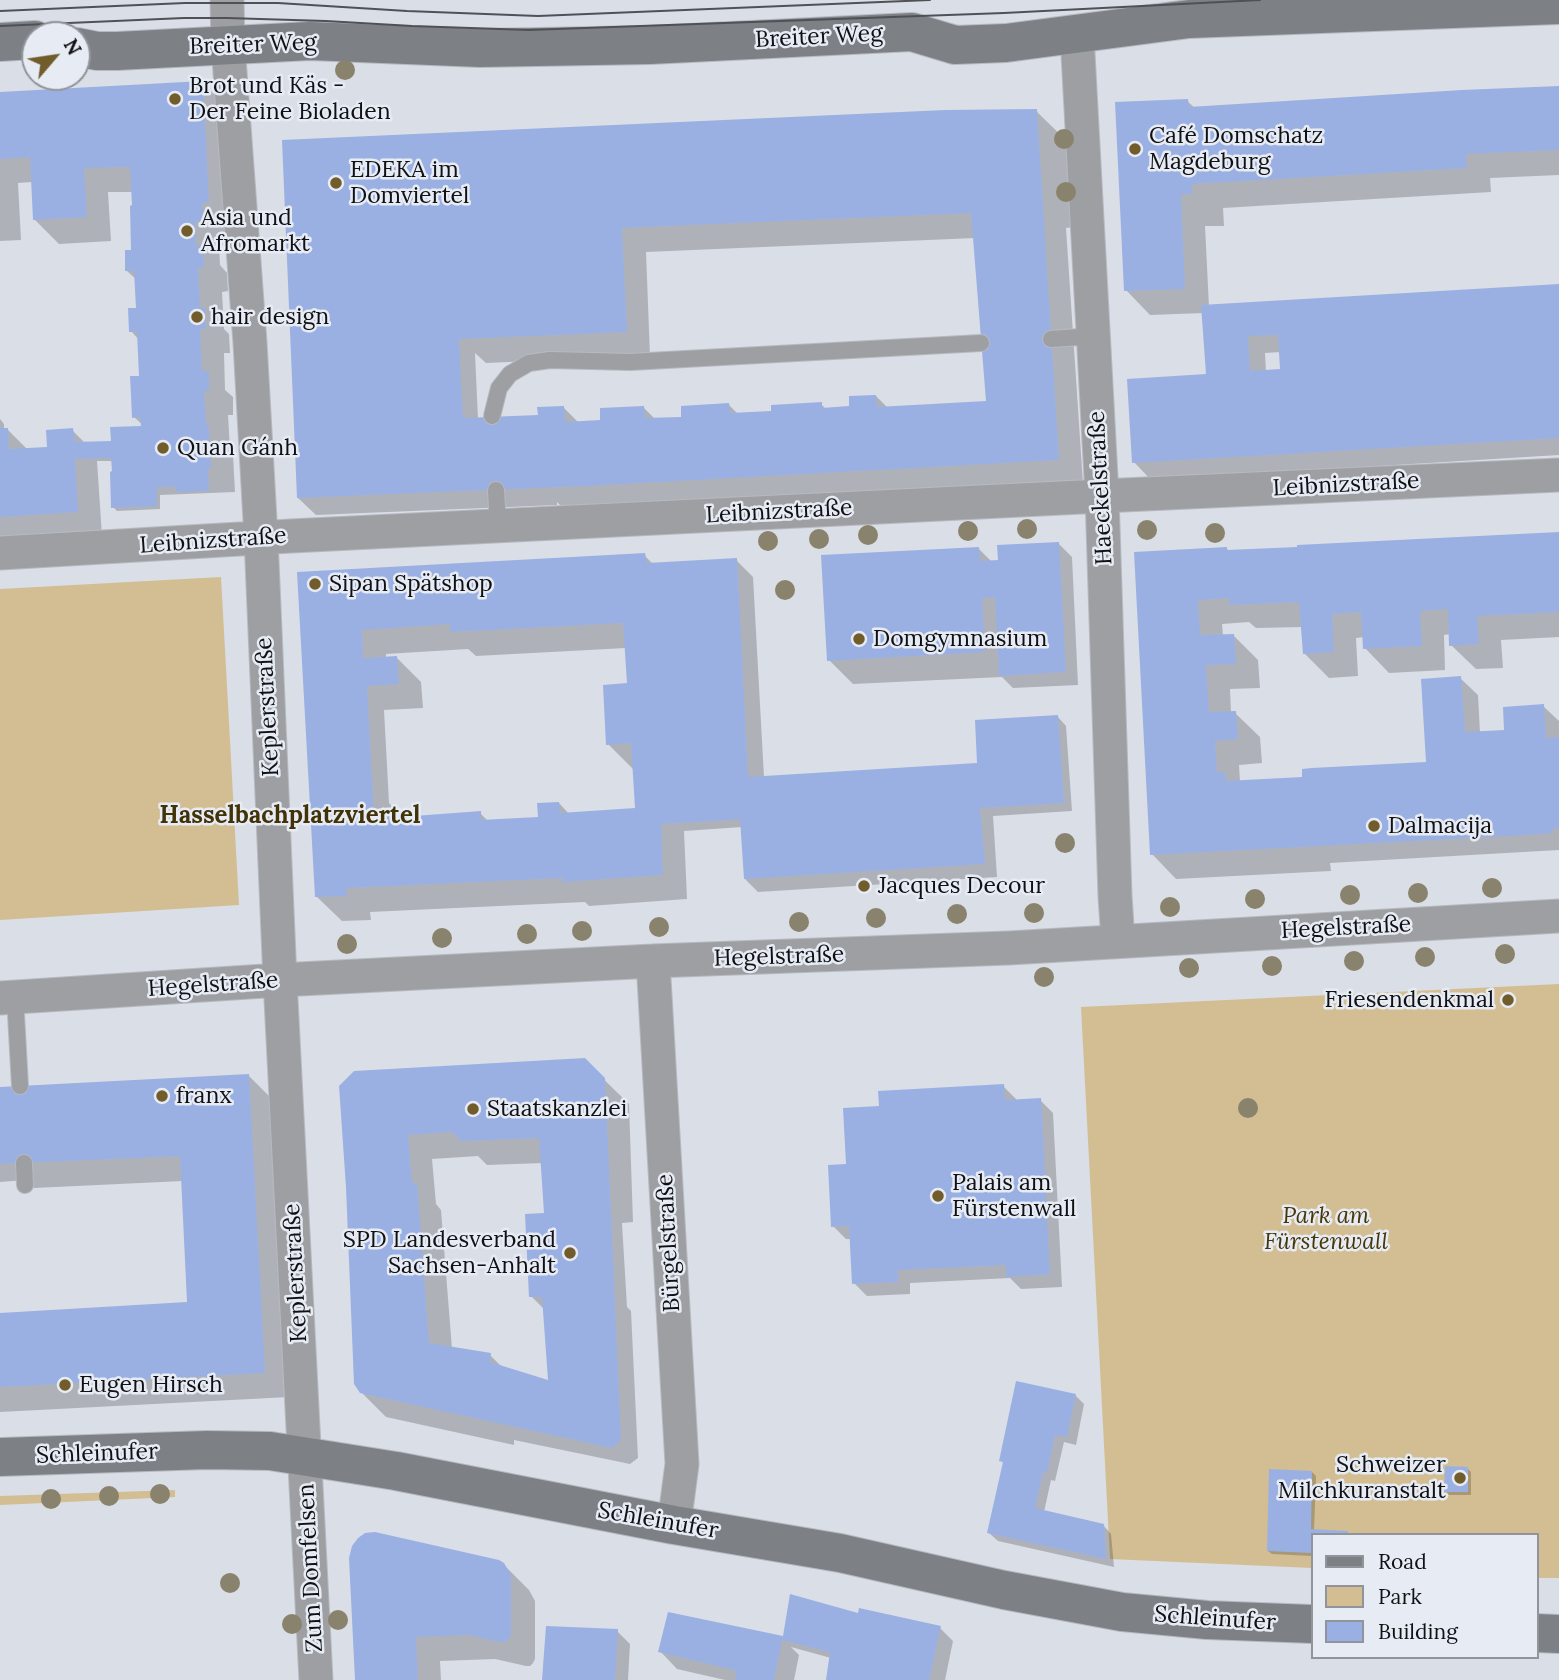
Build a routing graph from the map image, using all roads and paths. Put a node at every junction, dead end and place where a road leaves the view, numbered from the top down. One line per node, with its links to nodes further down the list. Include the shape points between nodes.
1 (227, 0): 6 (street, Keplerstraße)
2 (1559, 5): 3 (street, Breiter Weg, via 1189,19)
3 (1077, 35): 6 (street, Breiter Weg, via 955,45 912,32 493,48 310,41); 8 (street, Haeckelstraße)
4 (21, 41): 5 (street)
5 (0, 42)
6 (228, 45): 7 (street, Breiter Weg); 16 (street, Keplerstraße)
7 (91, 50)
8 (1094, 336): 9 (lane); 14 (street, Haeckelstraße)
9 (1051, 339)
10 (981, 343): 11 (lane, via 528,363 499,388)
11 (492, 416)
12 (1559, 475): 14 (street, Leibnizstraße)
13 (496, 490): 15 (lane)
14 (1102, 496): 15 (street, Leibnizstraße); 19 (street, Haeckelstraße)
15 (498, 526): 16 (street, Leibnizstraße)
16 (261, 538): 17 (street, Leibnizstraße); 21 (street, Keplerstraße)
17 (0, 553)
18 (1559, 916): 19 (street, Hegelstraße)
19 (1118, 940): 20 (street, Hegelstraße)
20 (653, 961): 21 (street, Hegelstraße); 28 (street, Bürgelstraße, via 682,1464)
21 (281, 980): 22 (street, Hegelstraße); 27 (street, Keplerstraße)
22 (8, 998): 23 (lane)
23 (20, 1086)
24 (24, 1163): 25 (lane)
25 (25, 1185)
26 (0, 1457): 27 (street, Schleinufer, via 238,1449)
27 (306, 1457): 28 (street, Schleinufer); 32 (street, Zum Domfelsen)
28 (674, 1525): 29 (street, Schleinufer, via 840,1553 1122,1612)
29 (1310, 1625)
30 (1538, 1633): 31 (street)
31 (1559, 1634)
32 (316, 1680)

